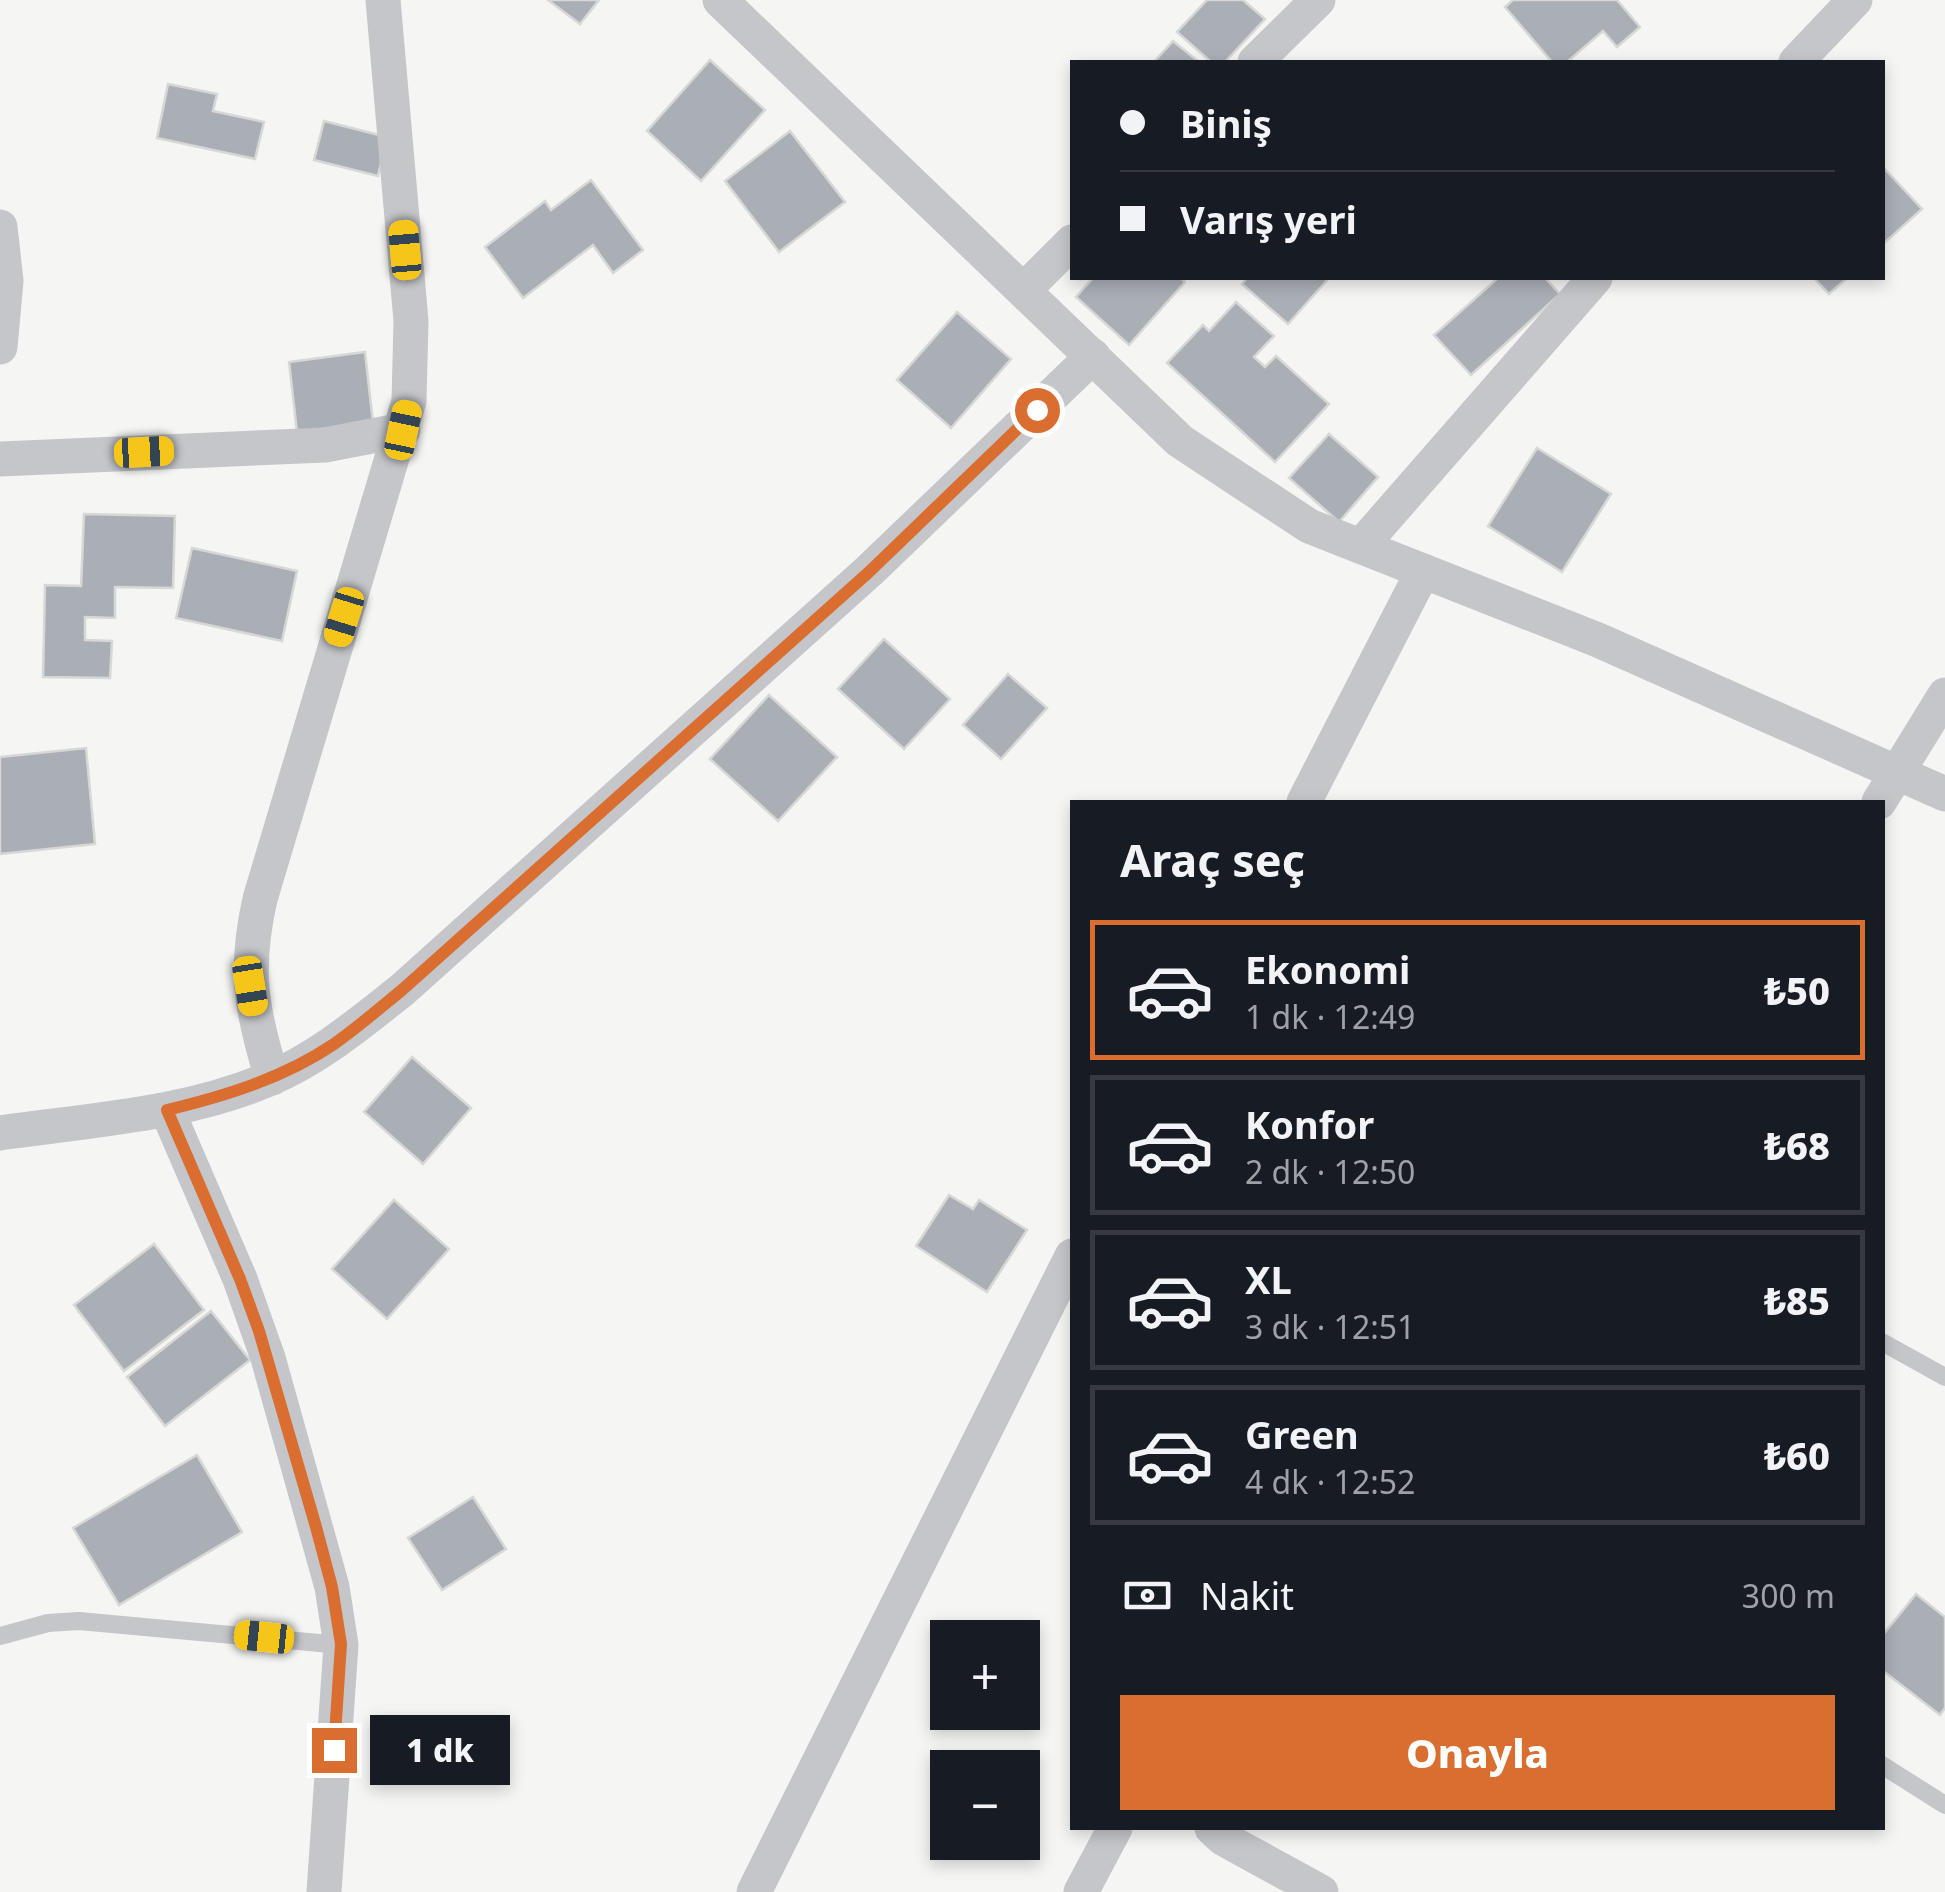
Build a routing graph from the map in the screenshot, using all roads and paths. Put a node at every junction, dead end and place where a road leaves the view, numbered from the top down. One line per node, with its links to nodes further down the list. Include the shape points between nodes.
1 (383, 0): 13 (street, via 411,321 413,366)
2 (1318, 0): 5 (street)
3 (1855, 0): 6 (street)
4 (730, 3): 10 (street)
5 (1257, 60)
6 (1798, 60)
7 (0, 227): 11 (street, via 6,282)
8 (1070, 244): 10 (street)
9 (1593, 280): 15 (street)
10 (1024, 290): 12 (street)
11 (0, 346)
12 (1093, 356): 15 (street, via 1180,442 1310,526); 21 (street, via 869,572 402,990 333,1044)
13 (403, 430): 14 (street, via 325,445); 21 (street, via 251,941 256,1027)
14 (0, 459)
15 (1362, 546): 16 (street)
16 (1422, 571): 18 (street, via 1598,640); 20 (street)
17 (1945, 694): 18 (street)
18 (1888, 788): 19 (street)
19 (1945, 794)
20 (1305, 800)
21 (272, 1078): 22 (street)
22 (167, 1110): 23 (street); 28 (street, via 268,1358 328,1572)
23 (0, 1133)
24 (1070, 1260): 34 (street)
25 (1885, 1344): 26 (lane)
26 (1945, 1377)
27 (0, 1636): 28 (lane, via 79,1621)
28 (341, 1644): 33 (street)
29 (1885, 1767): 30 (lane)
30 (1945, 1805)
31 (1114, 1830): 35 (street)
32 (1214, 1830): 36 (street)
33 (321, 1891)
34 (754, 1892)
35 (1081, 1892)
36 (1321, 1892)

